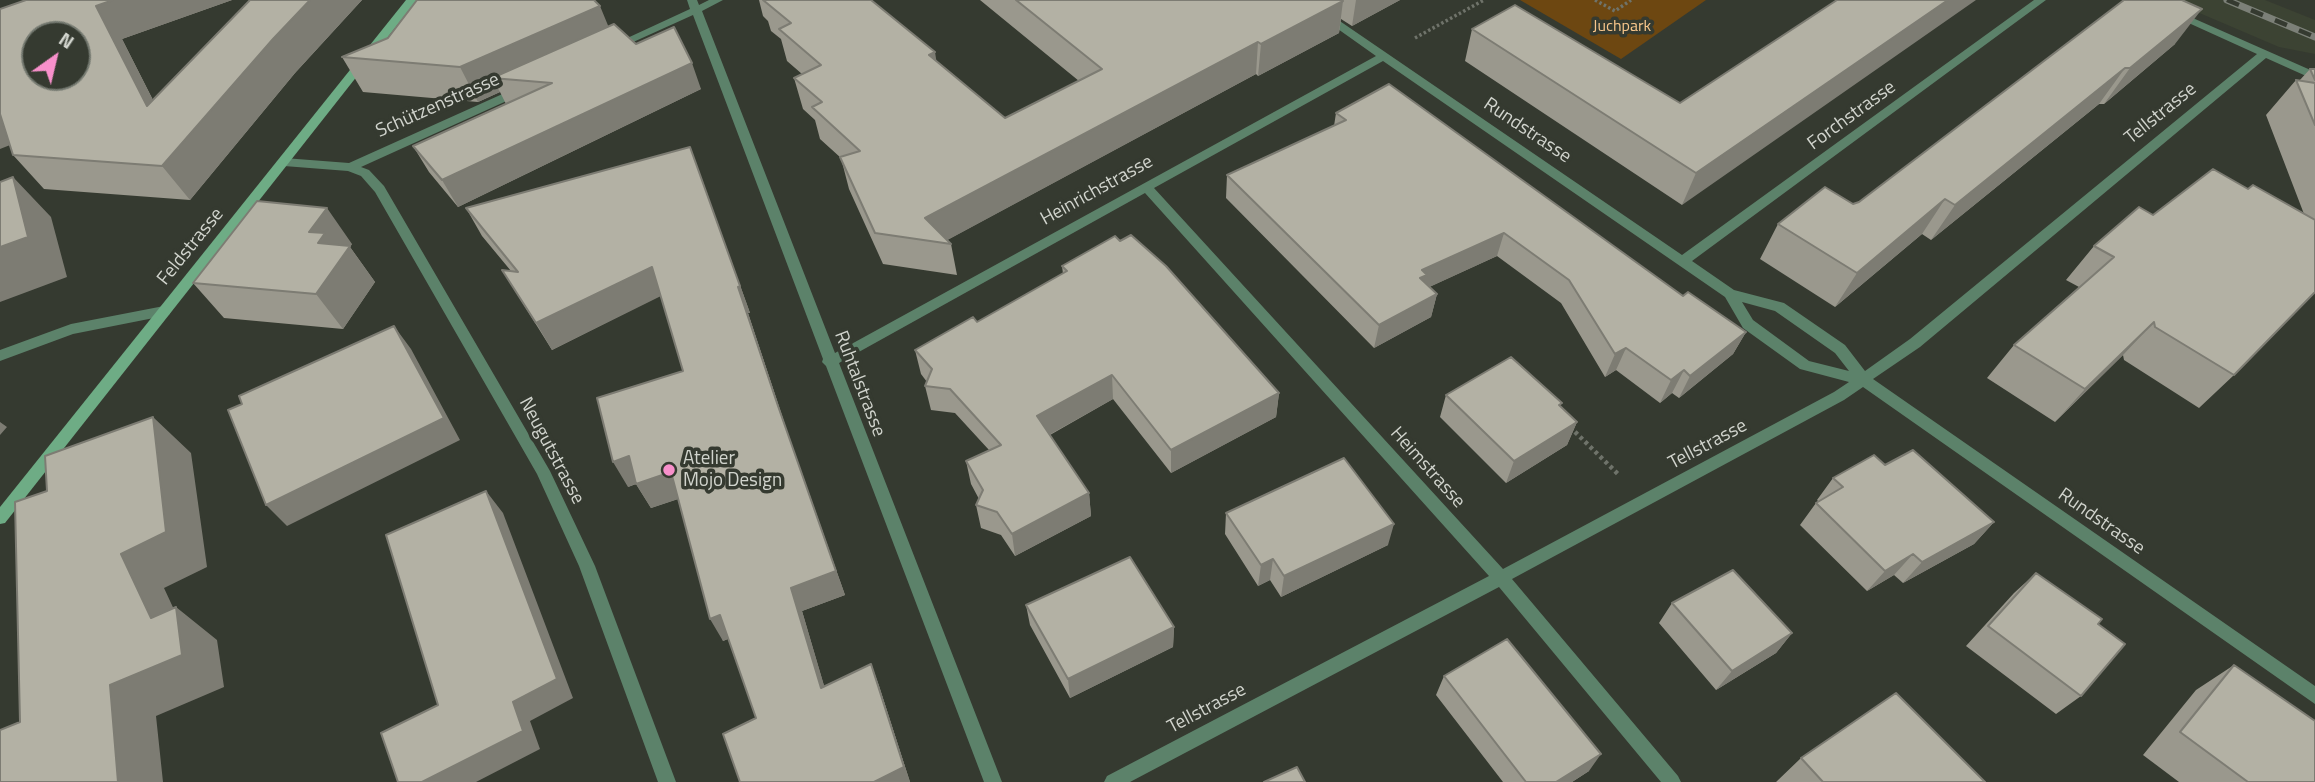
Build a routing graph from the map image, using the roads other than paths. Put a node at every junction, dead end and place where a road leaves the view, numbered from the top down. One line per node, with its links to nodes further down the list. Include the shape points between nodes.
1 (412, 0): 12 (street, Feldstrasse)
2 (718, 0): 6 (street)
3 (1302, 0): 9 (street, Rundstrasse)
4 (2041, 0): 15 (street, Forchstrasse)
5 (2143, 0): 8 (street)
6 (694, 5): 7 (street); 19 (street, Ruhtalstrasse)
7 (608, 50)
8 (2264, 54): 10 (street); 20 (street, Tellstrasse, via 1915,343)
9 (1384, 56): 14 (street, Heinrichstrasse); 15 (street, Rundstrasse)
10 (2315, 76)
11 (533, 84): 13 (street, Schützenstrasse)
12 (284, 162): 13 (street, Schützenstrasse); 17 (street, Feldstrasse)
13 (350, 167): 24 (street, Neugutstrasse, via 365,173 380,189 543,471 587,566)
14 (1145, 186): 19 (street, Heinrichstrasse); 22 (street, Heimstrasse)
15 (1682, 261): 16 (street, Rundstrasse)
16 (1730, 294): 20 (street, Rundstrasse, via 1779,307 1840,349); 20 (street, Rundstrasse, via 1748,324 1805,365)
17 (164, 311): 18 (street, via 71,329); 21 (street, Feldstrasse)
18 (0, 356)
19 (830, 362): 25 (street, Ruhtalstrasse)
20 (1864, 380): 22 (street, Tellstrasse, via 1809,414); 23 (street, Rundstrasse)
21 (0, 518)
22 (1501, 578): 26 (street, Tellstrasse); 27 (street, Heimstrasse)
23 (2315, 696)
24 (667, 782)
25 (992, 782)
26 (1113, 782)
27 (1672, 782)

